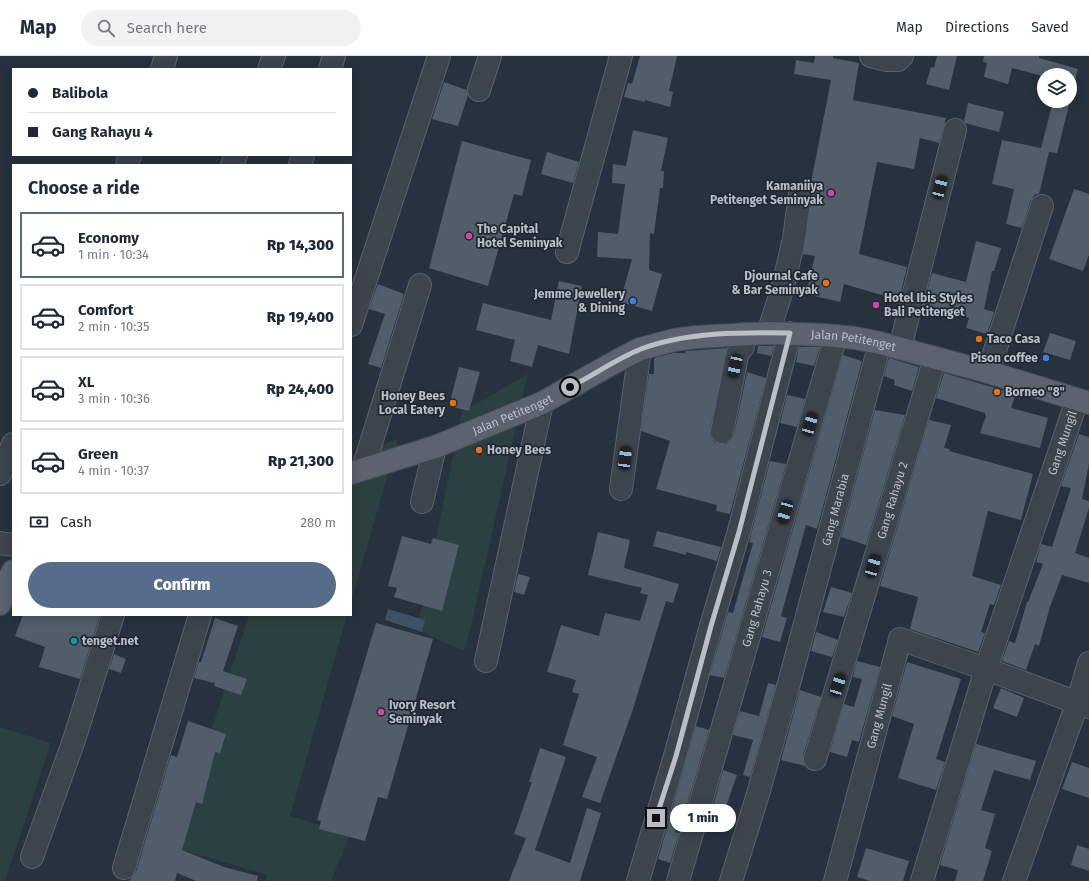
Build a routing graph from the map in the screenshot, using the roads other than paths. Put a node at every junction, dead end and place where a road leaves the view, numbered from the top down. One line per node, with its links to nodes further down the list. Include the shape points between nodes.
1 (166, 56): 9 (street)
2 (274, 56): 10 (street)
3 (334, 56): 11 (street)
4 (439, 56): 18 (street)
5 (490, 56): 12 (street)
6 (622, 56): 16 (street)
7 (871, 56): 8 (street, via 898,60)
8 (902, 56)
9 (162, 68)
10 (269, 68)
11 (330, 68)
12 (479, 90)
13 (955, 130): 23 (street, Gang Marabia)
14 (800, 194): 19 (street, via 794,239 782,290)
15 (1042, 206): 26 (street)
16 (567, 252)
17 (420, 285): 32 (street)
18 (352, 322)
19 (768, 333): 20 (main road, Jalan Petitenget); 21 (main road, Jalan Petitenget)
20 (790, 333): 22 (main road, Jalan Petitenget); 49 (street, via 739,532)
21 (744, 334): 24 (main road, Jalan Petitenget, via 697,336); 29 (street, via 744,345 739,351)
22 (836, 336): 23 (main road, Jalan Petitenget); 50 (street, Gang Rahayu 3)
23 (890, 346): 25 (main road, Jalan Petitenget); 51 (street, Gang Marabia)
24 (640, 350): 28 (main road, Jalan Petitenget); 34 (street)
25 (935, 358): 26 (main road, Jalan Petitenget); 46 (street, Gang Rahayu 2)
26 (988, 372): 27 (main road, Jalan Petitenget)
27 (1083, 402): 44 (street, Gang Mungil)
28 (542, 404): 31 (main road, Jalan Petitenget); 42 (street)
29 (722, 432)
30 (12, 446): 33 (street)
31 (435, 447): 32 (main road, Jalan Petitenget); 35 (street)
32 (357, 471)
33 (0, 474)
34 (621, 489)
35 (422, 502)
36 (0, 543): 37 (street)
37 (12, 545)
38 (12, 573): 39 (main road)
39 (0, 604)
40 (113, 616): 47 (street, via 74,740)
41 (200, 616): 48 (street)
42 (486, 661)
43 (1089, 663): 45 (street)
44 (986, 668): 45 (street, Gang Mungil); 52 (street, Gang Mungil, via 900,639); 53 (street, Gang Mungil)
45 (1083, 706): 54 (street)
46 (815, 759)
47 (32, 857)
48 (124, 868)
49 (638, 881)
50 (678, 881)
51 (731, 881)
52 (835, 881)
53 (922, 881)
54 (1014, 881)

